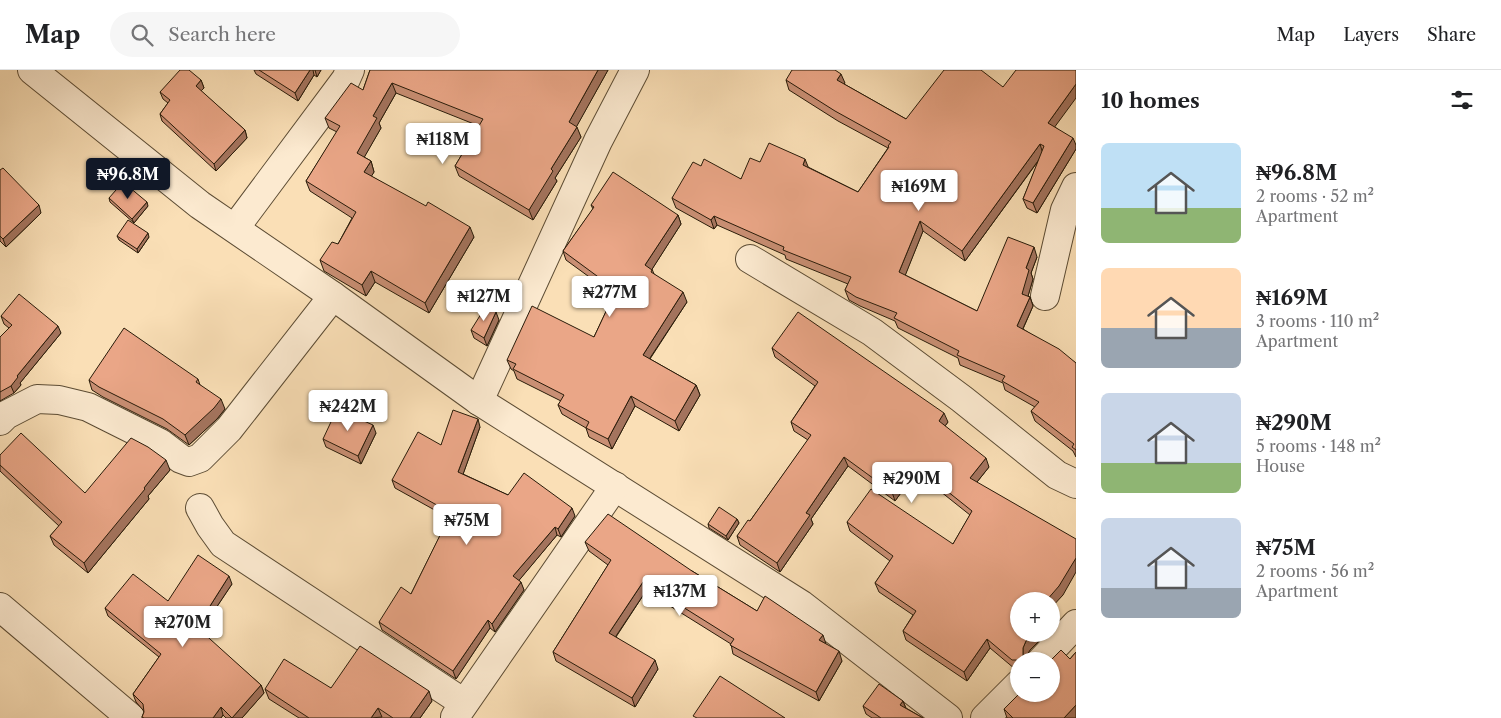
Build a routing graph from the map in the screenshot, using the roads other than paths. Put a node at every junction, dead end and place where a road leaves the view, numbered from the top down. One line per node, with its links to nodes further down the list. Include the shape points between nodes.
1 (32, 70): 5 (street, via 200,205)
2 (350, 70): 5 (street)
3 (635, 70): 9 (street, via 598,141)
4 (1076, 188): 8 (street, via 1065,210)
5 (235, 228): 7 (street)
6 (750, 259): 11 (street, via 872,332 1057,475)
7 (334, 296): 9 (street); 10 (street, via 229,429 200,458 189,462 181,459 160,443 88,407 59,400 36,399)
8 (1045, 296)
9 (479, 401): 12 (street)
10 (0, 421)
11 (1076, 484)
12 (615, 486): 18 (street); 20 (street, via 802,605)
13 (200, 508): 18 (street, via 224,544)
14 (0, 607): 19 (street)
15 (1076, 624): 16 (street)
16 (1050, 652)
17 (1010, 693): 21 (street)
18 (459, 711)
19 (131, 718)
20 (948, 718)
21 (985, 718)

